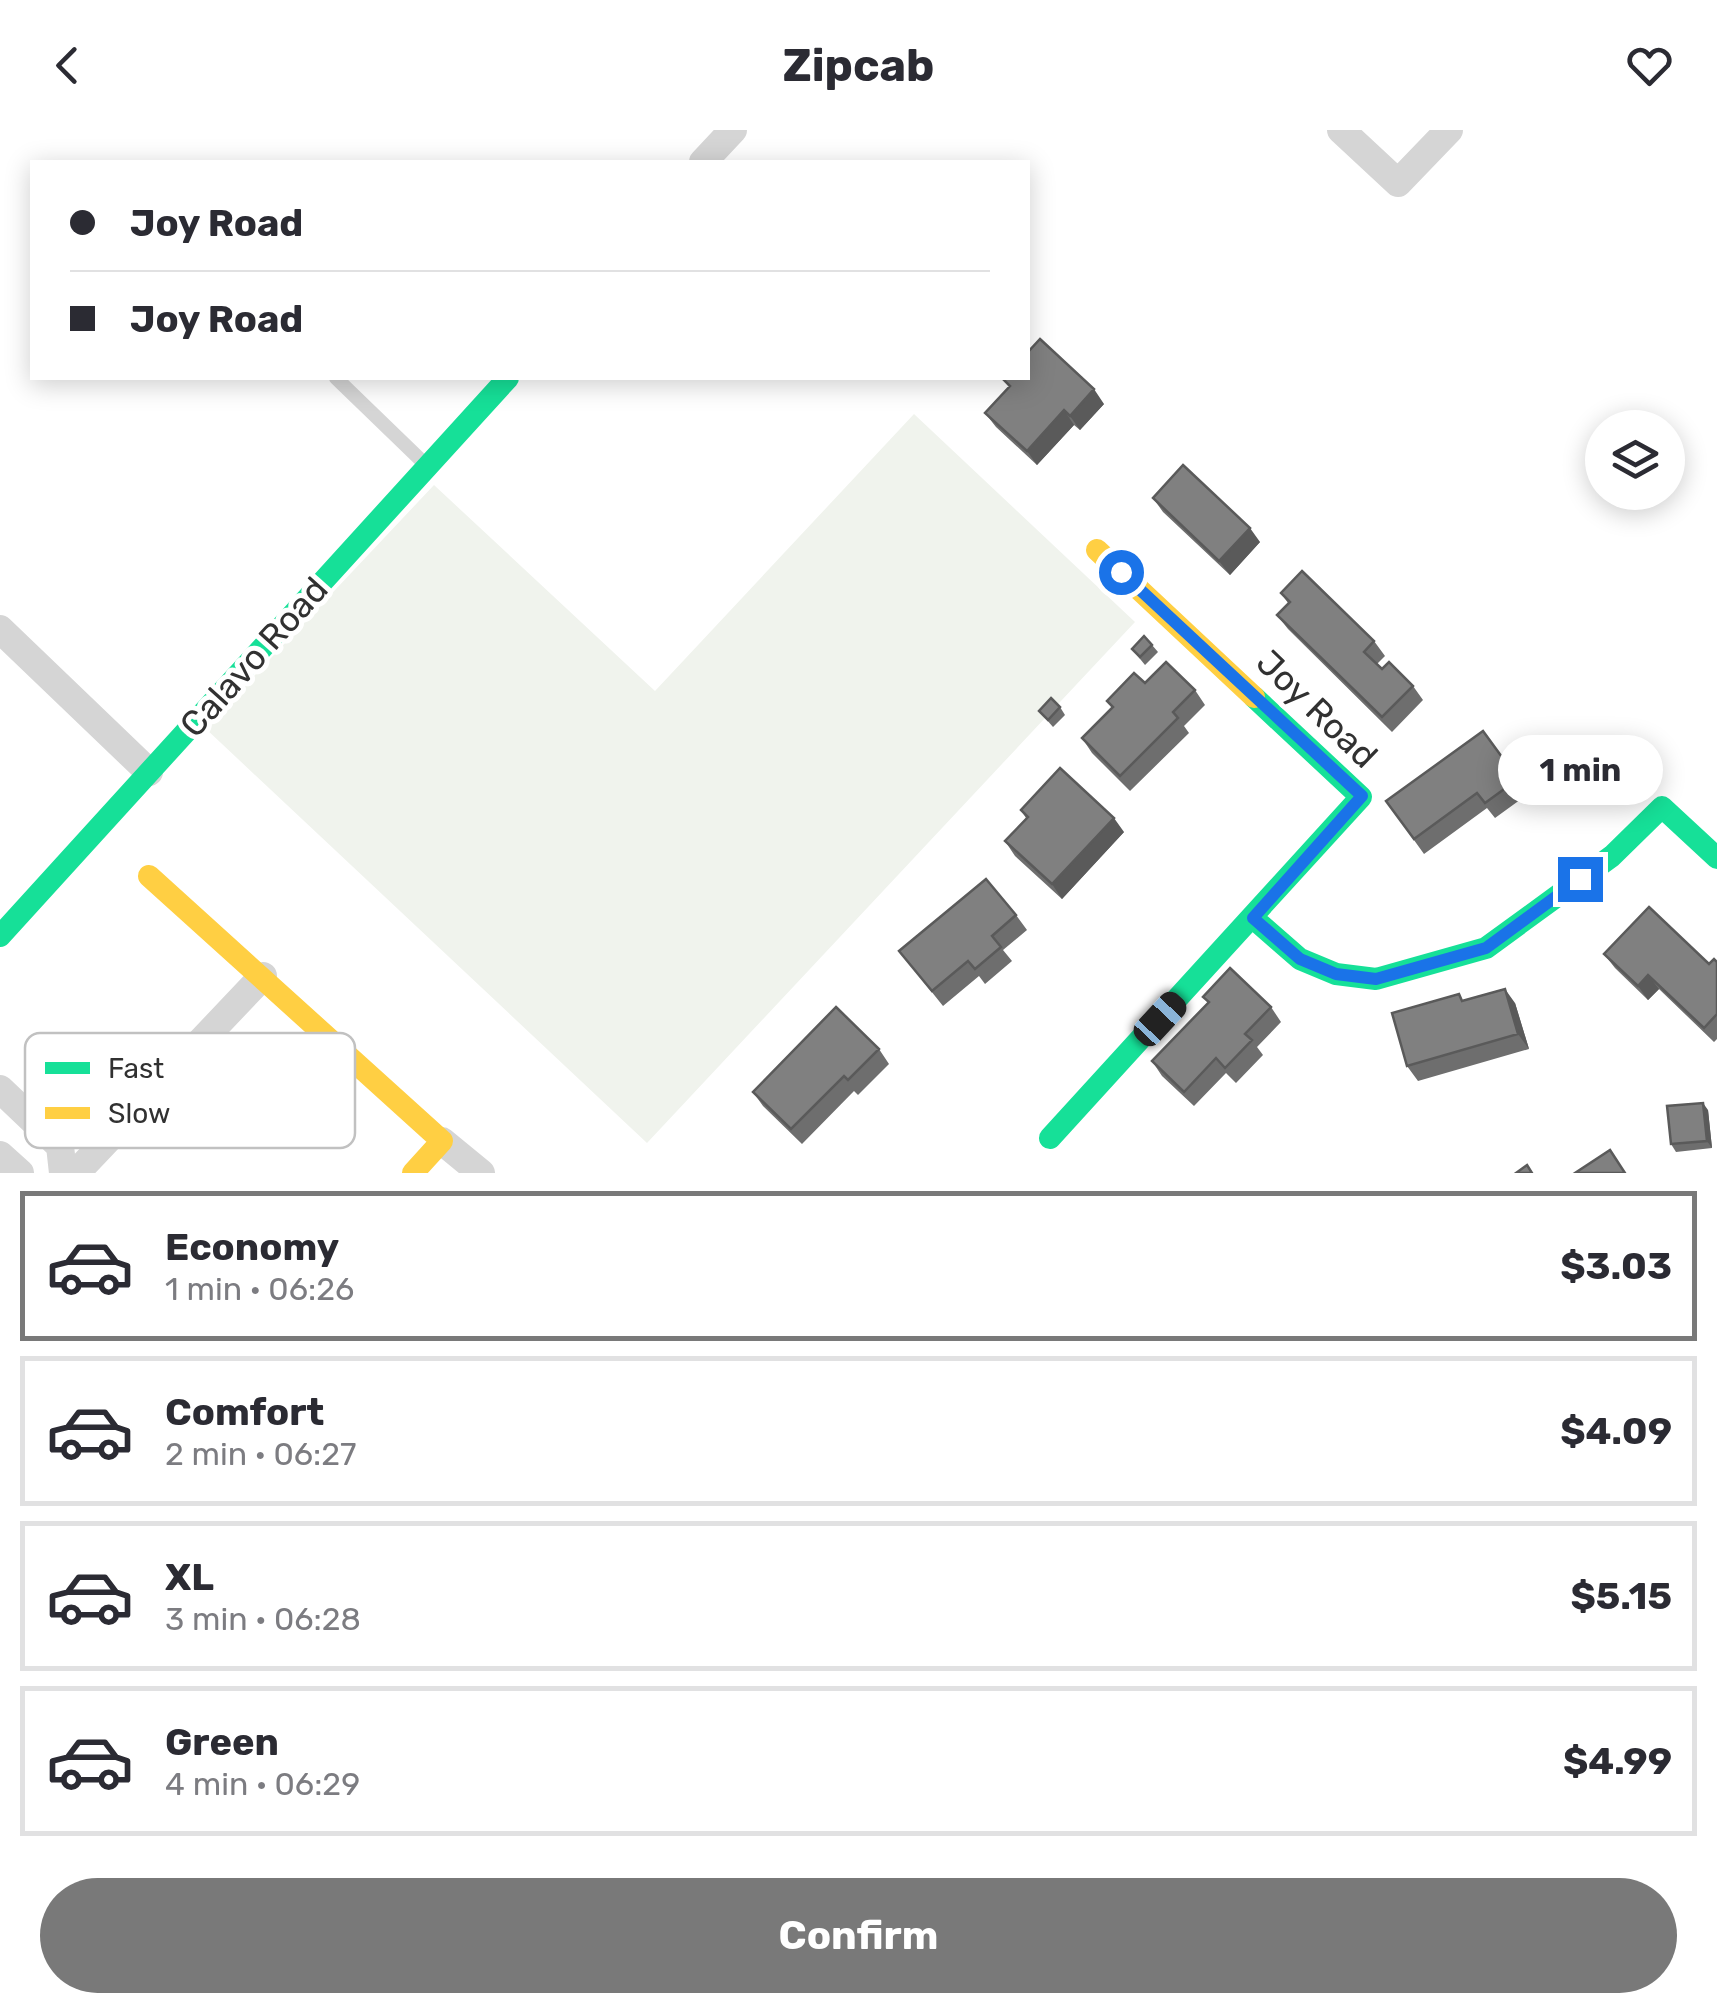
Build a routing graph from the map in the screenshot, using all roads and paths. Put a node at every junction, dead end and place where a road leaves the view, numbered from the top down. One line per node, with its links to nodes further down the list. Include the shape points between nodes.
1 (733, 130): 4 (street)
2 (1341, 130): 3 (street, via 1398,184)
3 (1449, 130)
4 (706, 160)
5 (338, 380): 7 (lane)
6 (506, 380): 7 (street, Calavo Road)
7 (427, 466): 10 (street, Calavo Road)
8 (1097, 550): 13 (street, Joy Road, via 1362,796)
9 (0, 629): 10 (street)
10 (149, 772): 14 (street, Calavo Road)
11 (1717, 858): 13 (street, via 1662,807 1612,856 1486,948 1376,979 1336,974 1300,959)
12 (150, 876): 15 (street)
13 (1253, 918): 21 (street)
14 (0, 936)
15 (263, 976): 16 (street); 17 (street)
16 (209, 1033)
17 (325, 1033)
18 (355, 1061): 22 (street)
19 (0, 1089): 20 (street)
20 (25, 1113)
21 (1050, 1138)
22 (442, 1141): 29 (street); 30 (street)
23 (60, 1148): 27 (street)
24 (100, 1148): 28 (street)
25 (0, 1155): 26 (street)
26 (20, 1173)
27 (63, 1173)
28 (76, 1173)
29 (413, 1173)
30 (481, 1173)

